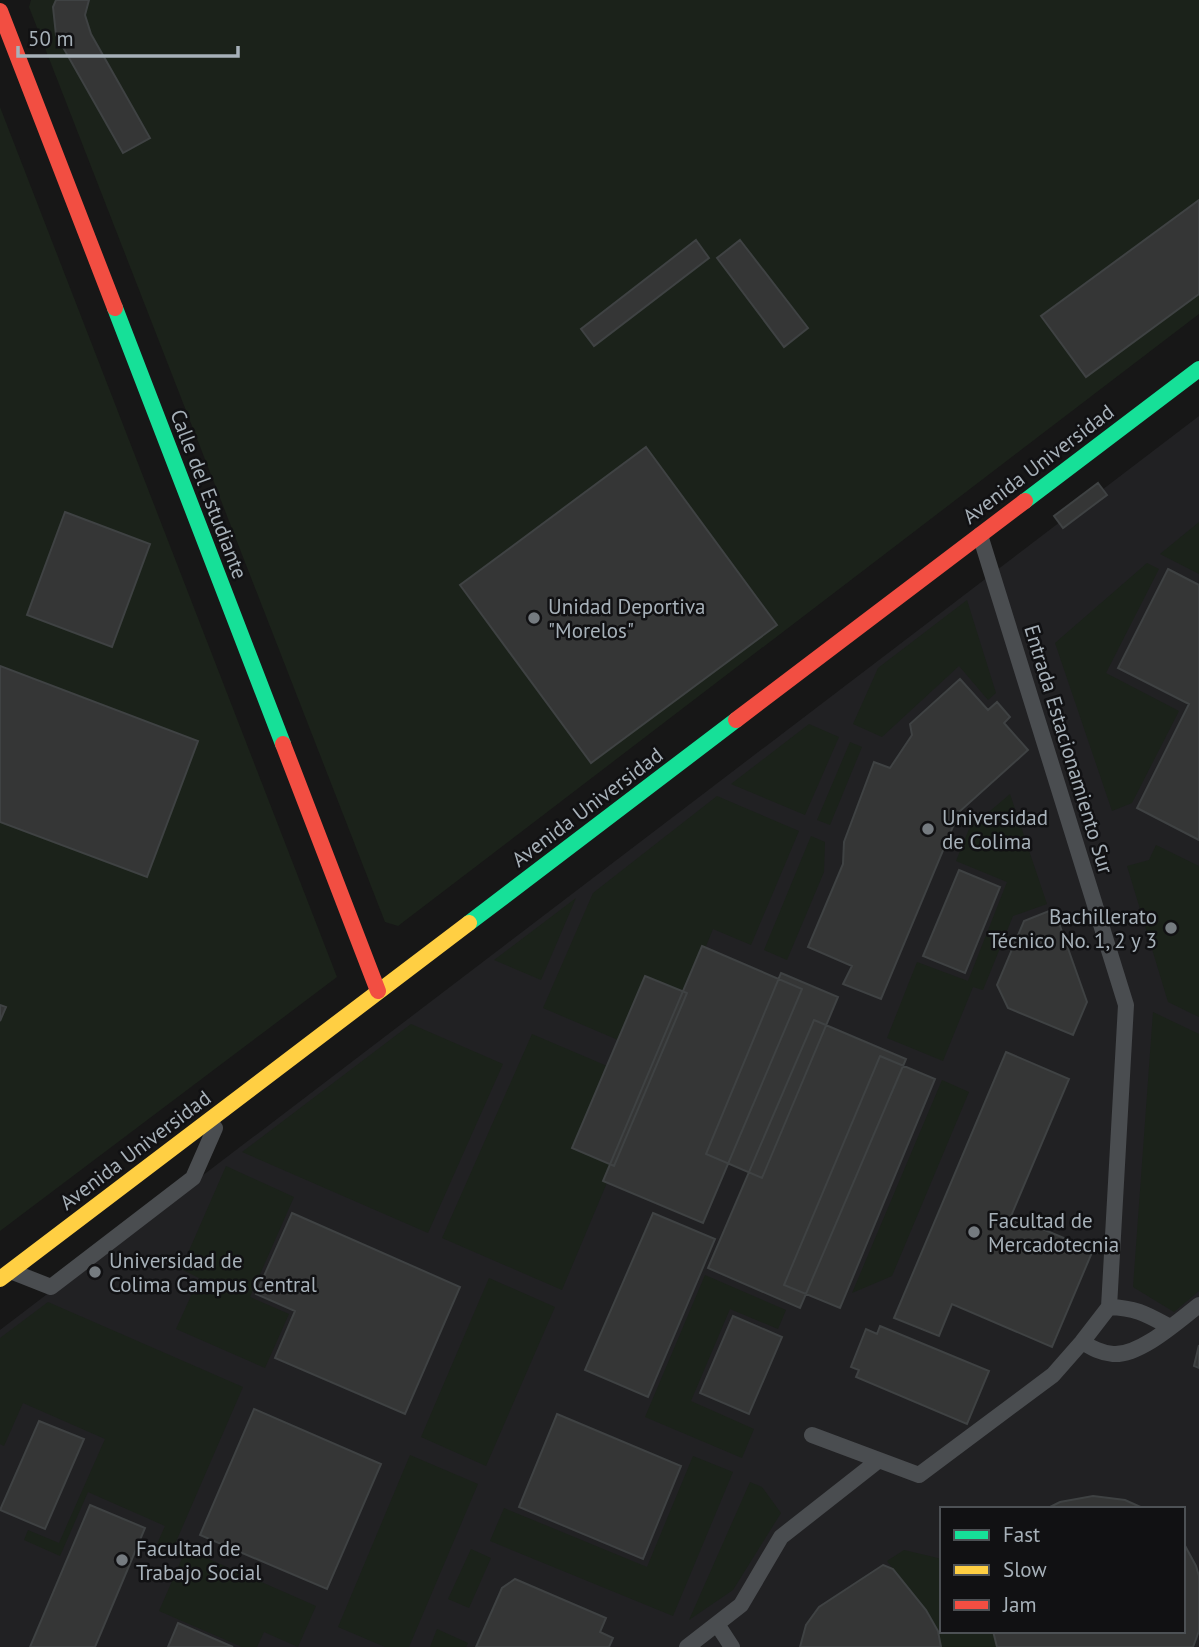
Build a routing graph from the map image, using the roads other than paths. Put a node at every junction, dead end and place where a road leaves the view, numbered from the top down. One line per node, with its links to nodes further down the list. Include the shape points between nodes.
1 (0, 11): 8 (street, Calle del Estudiante)
2 (1199, 369): 3 (street, Avenida Universidad)
3 (1136, 416): 4 (lane); 5 (street, Avenida Universidad)
4 (1132, 440)
5 (1030, 497): 6 (lane); 7 (street, Avenida Universidad)
6 (1055, 499)
7 (980, 535): 8 (street, Avenida Universidad); 12 (lane, Entrada Estacionamiento Sur, via 1126,1006)
8 (379, 991): 9 (street, Avenida Universidad)
9 (222, 1110): 10 (street, Avenida Universidad); 10 (lane, via 193,1178 51,1287)
10 (6, 1275)
11 (1199, 1305): 13 (lane)
12 (1109, 1307): 13 (lane, via 1139,1310); 14 (lane)
13 (1170, 1327): 14 (lane, via 1137,1348 1115,1354)
14 (1082, 1342): 16 (lane, via 1053,1375 919,1475)
15 (812, 1435): 16 (lane)
16 (879, 1460): 17 (lane, via 781,1537 741,1605)
17 (717, 1624): 18 (lane); 19 (lane)
18 (687, 1647)
19 (732, 1647)

